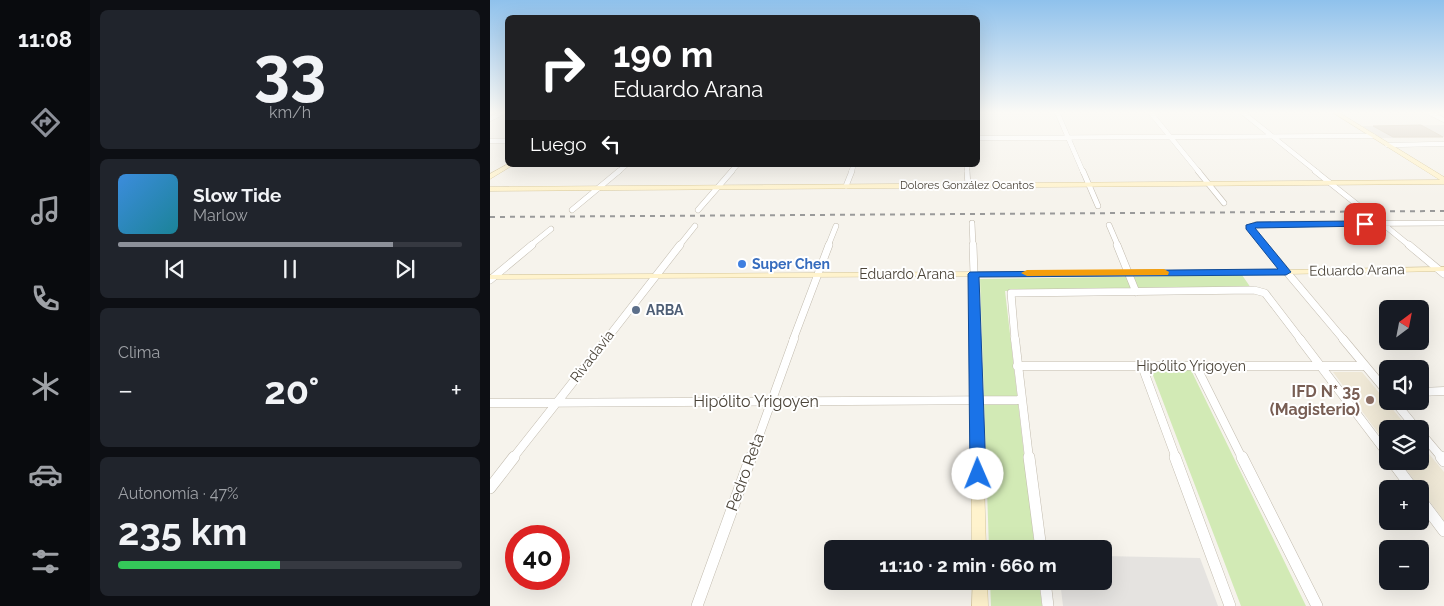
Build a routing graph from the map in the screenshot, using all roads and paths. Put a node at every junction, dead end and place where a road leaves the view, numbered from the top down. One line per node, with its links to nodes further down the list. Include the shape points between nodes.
1 (1070, 140): 17 (street)
2 (1173, 140): 18 (street)
3 (1277, 140): 16 (street)
4 (1380, 140): 8 (street)
5 (490, 141): 6 (street)
6 (505, 141)
7 (1444, 144): 8 (street)
8 (1387, 145): 15 (street)
9 (507, 167): 14 (street)
10 (624, 167): 22 (street)
11 (735, 167): 23 (street)
12 (853, 167): 19 (street)
13 (967, 167): 20 (street)
14 (490, 178)
15 (1444, 181): 16 (street, Dolores González Ocantos)
16 (1330, 183): 18 (street, Dolores González Ocantos); 26 (street)
17 (1088, 184): 18 (street, Dolores González Ocantos); 20 (street, Dolores González Ocantos); 25 (street)
18 (1208, 184): 24 (street)
19 (846, 186): 20 (street, Dolores González Ocantos); 23 (street, Dolores González Ocantos)
20 (968, 186)
21 (490, 188): 22 (street, Dolores González Ocantos)
22 (599, 188): 23 (street, Dolores González Ocantos); 27 (street)
23 (718, 188): 28 (street)
24 (1224, 204)
25 (1098, 206)
26 (1359, 206)
27 (572, 210)
28 (698, 210)
29 (972, 223): 39 (street)
30 (1444, 223): 31 (street)
31 (1383, 224): 36 (street); 37 (street, via 1257,224 1249,227)
32 (1109, 225): 38 (street)
33 (695, 226): 41 (street, Rivadavia)
34 (836, 226): 40 (street, Pedro Reta)
35 (551, 229): 42 (street)
36 (1442, 270): 37 (street, Eduardo Arana)
37 (1286, 272): 38 (street, Eduardo Arana); 48 (street)
38 (1128, 273): 39 (street, Eduardo Arana); 43 (street)
39 (974, 274): 40 (street, Eduardo Arana); 52 (street)
40 (817, 275): 41 (street, Eduardo Arana); 54 (street, Pedro Reta)
41 (654, 276): 42 (street, Eduardo Arana); 55 (street, Rivadavia)
42 (491, 278)
43 (1136, 292): 44 (street, via 1010,294); 47 (street, via 1254,290 1265,293)
44 (1017, 366): 45 (street, Hipólito Yrigoyen); 53 (street)
45 (1142, 366): 46 (street, Hipólito Yrigoyen); 72 (street)
46 (1196, 366): 47 (street, Hipólito Yrigoyen); 73 (street)
47 (1321, 366): 48 (street, Hipólito Yrigoyen); 60 (street)
48 (1364, 366): 49 (street)
49 (1379, 383)
50 (1444, 391): 51 (street)
51 (1429, 392)
52 (977, 400): 53 (street, Hipólito Yrigoyen); 54 (street, Hipólito Yrigoyen); 65 (street)
53 (1022, 400): 66 (street)
54 (771, 401): 55 (street, Hipólito Yrigoyen); 69 (street, Pedro Reta)
55 (556, 402): 56 (street, Hipólito Yrigoyen); 62 (street, Rivadavia)
56 (490, 403)
57 (1401, 410): 58 (street)
58 (1410, 420)
59 (1429, 442): 61 (street)
60 (1379, 443)
61 (1444, 460)
62 (490, 488)
63 (1429, 511): 64 (street)
64 (1444, 531)
65 (979, 540)
66 (1040, 540)
67 (980, 590): 70 (street)
68 (1046, 590): 71 (street)
69 (697, 606)
70 (980, 606)
71 (1048, 606)
72 (1230, 606)
73 (1317, 606)

